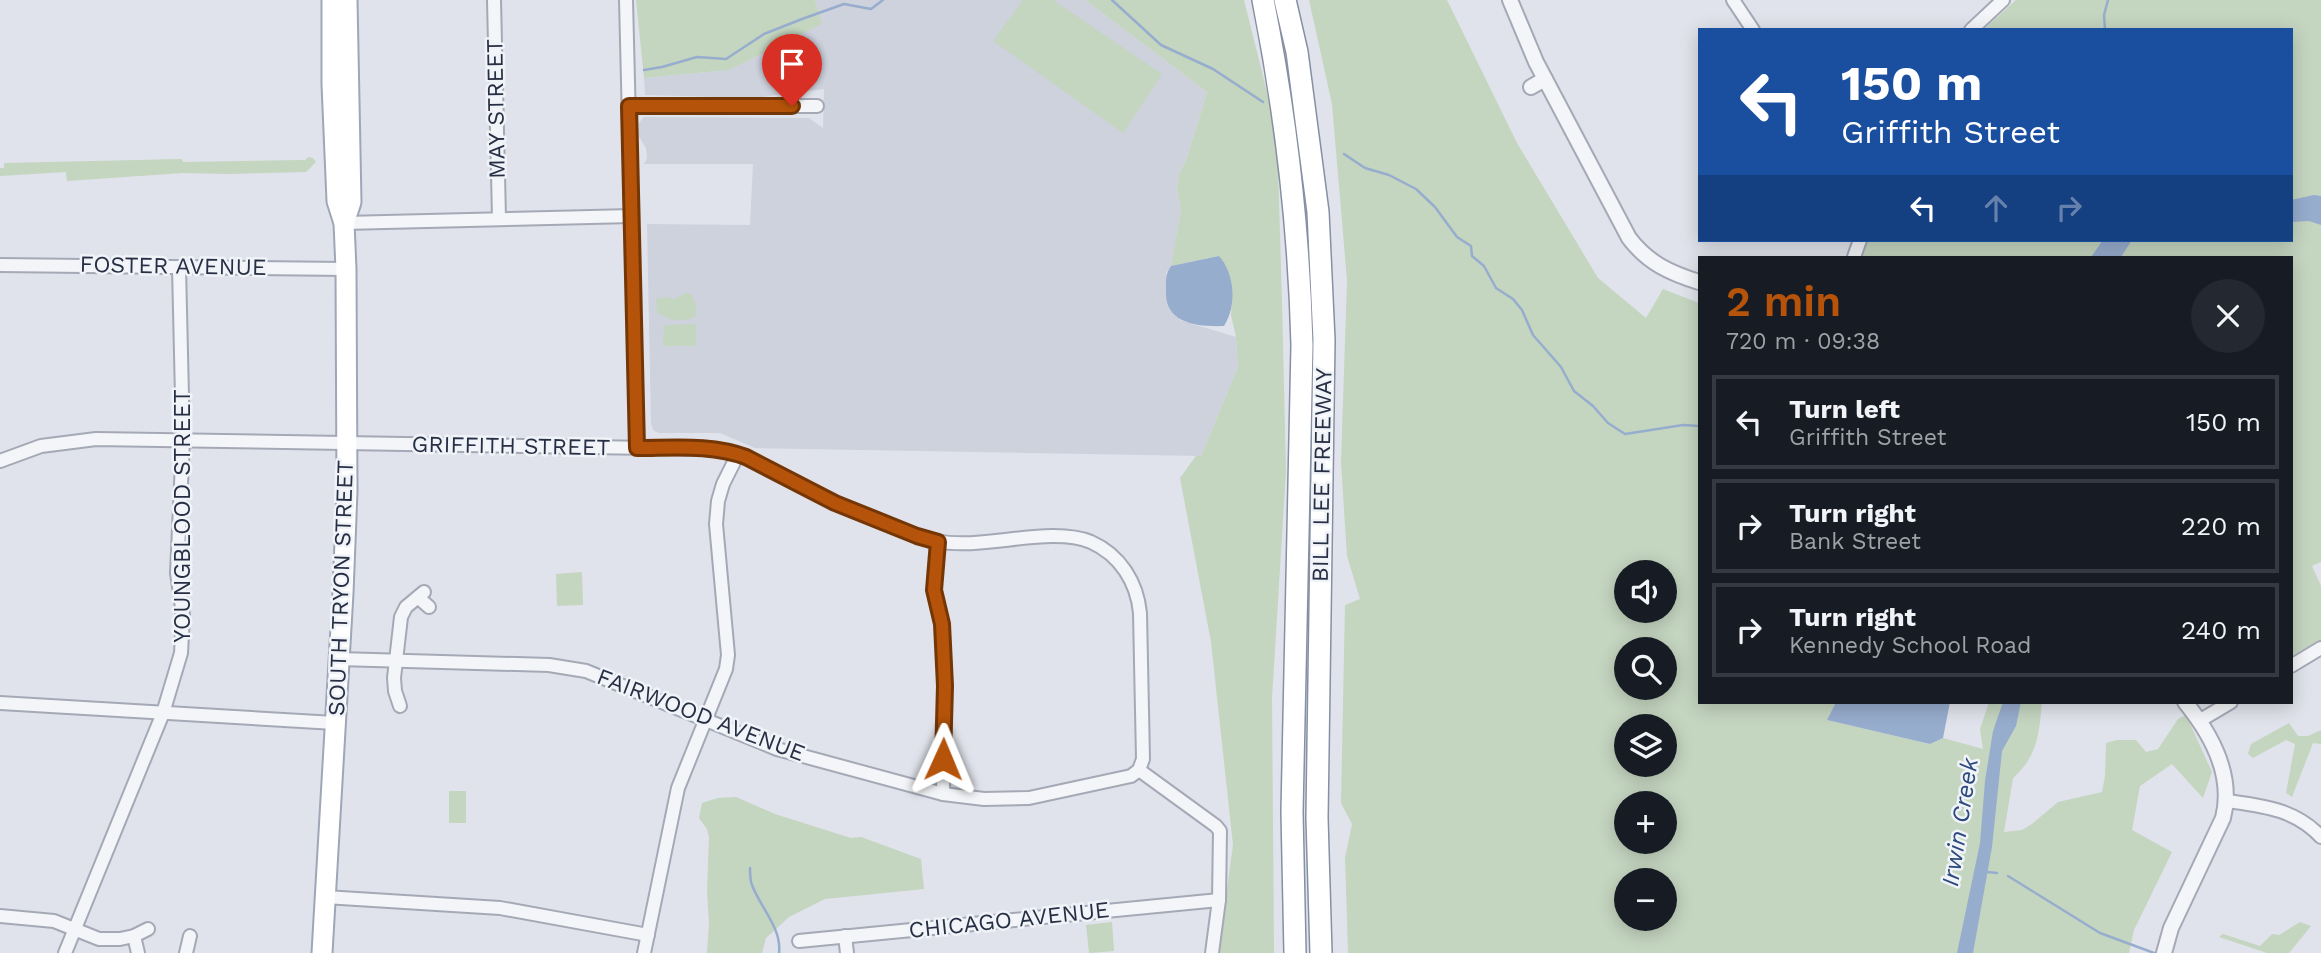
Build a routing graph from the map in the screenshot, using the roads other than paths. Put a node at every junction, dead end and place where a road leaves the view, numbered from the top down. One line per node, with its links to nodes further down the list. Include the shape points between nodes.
1 (332, 0): 18 (main road, SOUTH TRYON STREET, via 337,201)
2 (346, 0): 18 (main road, SOUTH TRYON STREET, via 351,202)
3 (494, 0): 17 (street, MAY STREET)
4 (626, 0): 14 (street)
5 (1263, 0): 63 (highway, BILL LEE FREEWAY, via 1294,190 1300,279 1292,812)
6 (1285, 0): 64 (highway, BILL LEE FREEWAY, via 1297,52 1318,212 1324,340 1317,818)
7 (1510, 0): 12 (street)
8 (1733, 0): 10 (street)
9 (2003, 0): 11 (street)
10 (1753, 28)
11 (1972, 28)
12 (1545, 79): 13 (street); 22 (street, via 1629,238 1657,266)
13 (1531, 87)
14 (629, 106): 15 (street); 16 (street)
15 (817, 106)
16 (632, 216): 17 (street); 25 (street)
17 (499, 218): 18 (street)
18 (344, 223): 21 (main road, SOUTH TRYON STREET)
19 (0, 265): 20 (street, FOSTER AVENUE)
20 (179, 267): 21 (street, FOSTER AVENUE); 23 (street, YOUNGBLOOD STREET)
21 (346, 269): 24 (main road, SOUTH TRYON STREET)
22 (1698, 282)
23 (183, 440): 24 (street, GRIFFITH STREET); 27 (street, GRIFFITH STREET, via 68,441); 38 (street, YOUNGBLOOD STREET, via 177,573 183,634)
24 (347, 443): 25 (street, GRIFFITH STREET); 31 (main road, SOUTH TRYON STREET)
25 (637, 448): 26 (street, GRIFFITH STREET, via 715,449)
26 (738, 454): 28 (street, GRIFFITH STREET, via 835,503); 39 (street, via 721,492 716,524 729,655)
27 (0, 461)
28 (938, 542): 42 (street, GRIFFITH STREET, via 1074,538 1101,547 1120,563 1132,583 1140,613 1143,759); 43 (street, via 934,590 942,624 945,686)
29 (429, 607): 32 (street, via 420,596 406,607)
30 (2321, 648): 33 (street)
31 (339, 659): 32 (street, FAIRWOOD AVENUE); 41 (main road, SOUTH TRYON STREET)
32 (397, 661): 37 (street, via 394,678); 39 (street, FAIRWOOD AVENUE, via 560,665 600,675)
33 (2293, 665)
34 (0, 704): 38 (street)
35 (2186, 704): 40 (street)
36 (2228, 704): 40 (street)
37 (400, 706)
38 (163, 713): 41 (street); 49 (street, YOUNGBLOOD STREET)
39 (705, 720): 43 (street, FAIRWOOD AVENUE, via 777,750); 51 (street, via 678,788)
40 (2199, 721): 44 (street, via 2224,772)
41 (335, 723): 46 (main road, SOUTH TRYON STREET)
42 (1139, 770): 43 (street, FAIRWOOD AVENUE, via 1131,776 1029,798); 47 (street, via 1220,831)
43 (943, 794)
44 (2227, 801): 45 (street, via 2280,810); 65 (street)
45 (2321, 837)
46 (325, 897): 51 (street, via 500,908); 59 (main road, SOUTH TRYON STREET)
47 (1219, 900): 54 (street, CHICAGO AVENUE); 62 (street)
48 (0, 916): 49 (street, via 54,921)
49 (75, 928): 52 (street, via 99,939); 56 (street, YOUNGBLOOD STREET)
50 (148, 929): 52 (street)
51 (648, 935): 60 (street)
52 (134, 936): 57 (street)
53 (190, 936): 58 (street)
54 (845, 936): 55 (street, CHICAGO AVENUE); 61 (street)
55 (799, 940)
56 (65, 953)
57 (138, 953)
58 (186, 953)
59 (322, 953)
60 (644, 953)
61 (847, 953)
62 (1212, 953)
63 (1295, 953)
64 (1321, 953)
65 (2164, 953)

